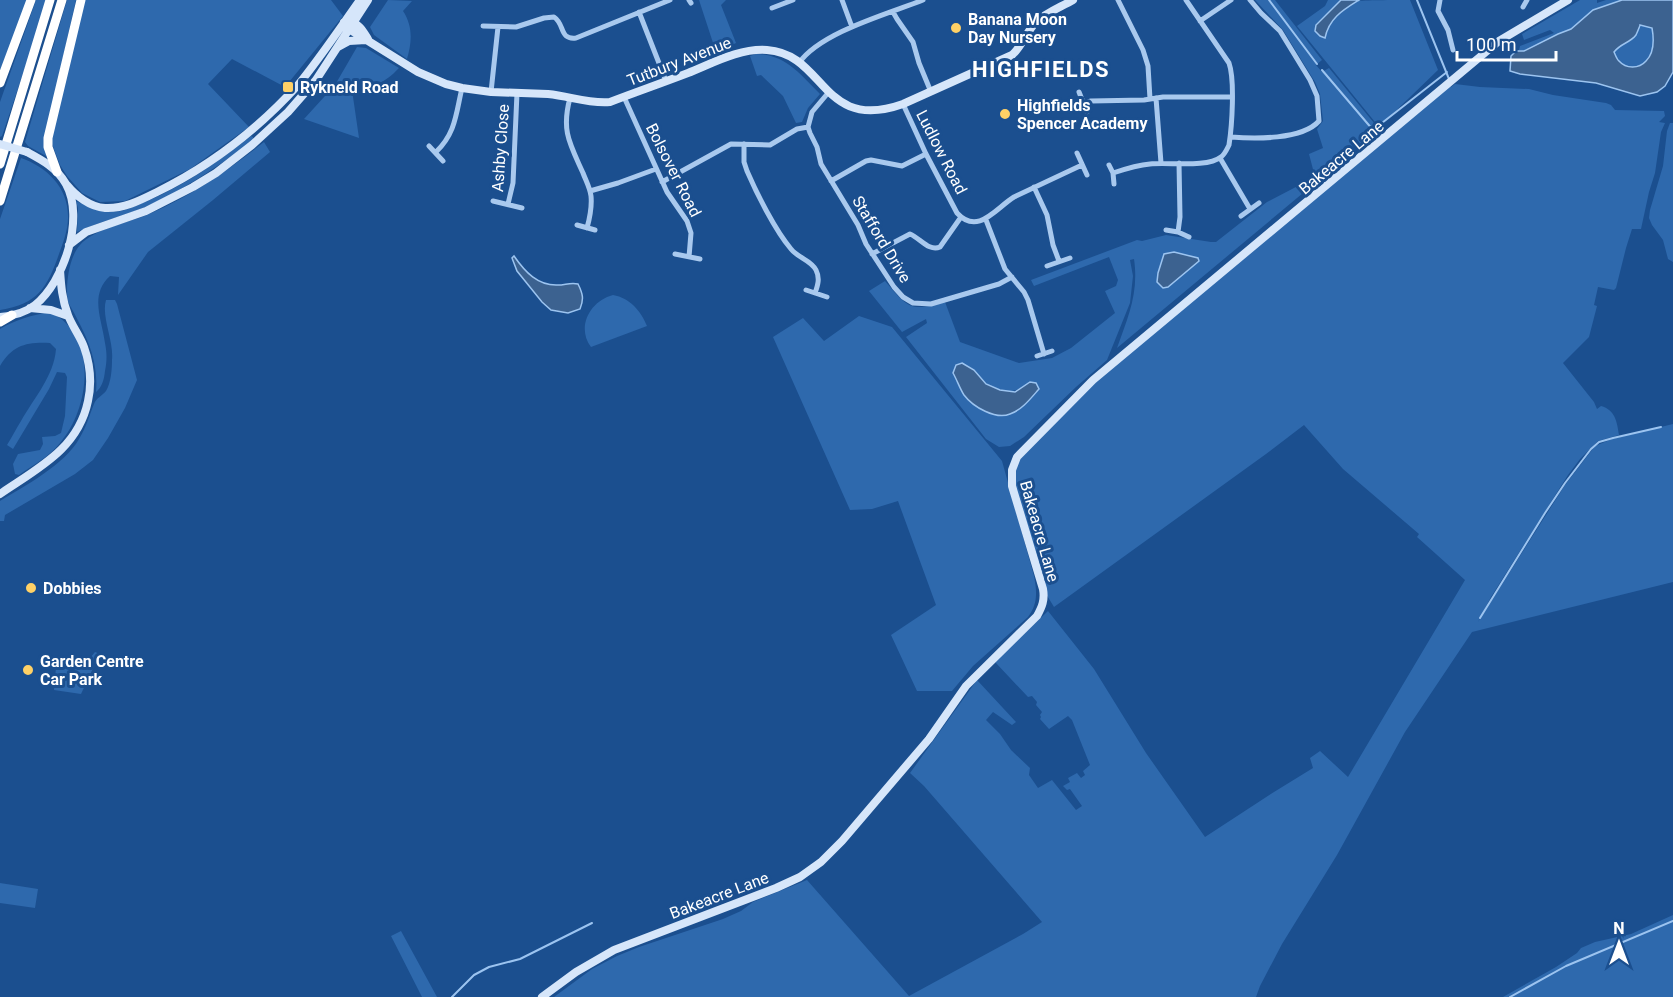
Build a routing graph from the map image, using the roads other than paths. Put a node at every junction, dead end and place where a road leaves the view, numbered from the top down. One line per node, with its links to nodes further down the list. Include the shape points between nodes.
1 (31, 0): 36 (highway)
2 (50, 0): 62 (highway)
3 (62, 0): 75 (highway)
4 (81, 0): 66 (highway, via 48,138)
5 (360, 0): 25 (street)
6 (368, 0): 25 (street)
7 (670, 0): 22 (street)
8 (793, 0): 21 (street)
9 (842, 0): 28 (street)
10 (923, 0): 19 (street)
11 (1073, 0): 39 (street, Tutbury Avenue, via 1037,22 1012,55)
12 (1118, 0): 46 (street, via 1143,50)
13 (1186, 0): 24 (street)
14 (1231, 0): 24 (street)
15 (1250, 0): 51 (street, via 1280,31 1310,80 1317,96 1319,121 1311,128 1280,136)
16 (1440, 0): 30 (street, via 1438,11)
17 (1527, 0): 20 (street)
18 (1568, 0): 112 (street, Bakeacre Lane, via 1499,41 1093,380 1017,457 1011,486 1043,589 1042,607 966,686 929,739 821,862 776,888 614,950)
19 (906, 3): 23 (street)
20 (1523, 7)
21 (772, 8)
22 (639, 12): 27 (street, via 570,39 554,17 516,27); 35 (street)
23 (893, 12): 28 (street); 39 (street, via 913,42)
24 (1200, 21): 44 (street, via 1232,71)
25 (349, 24): 31 (street, Tutbury Avenue, via 362,29); 32 (street); 72 (street, via 273,111 188,176 137,202 113,208 90,204)
26 (483, 26): 27 (street)
27 (498, 27): 38 (street)
28 (852, 27): 34 (street, via 815,46)
29 (1458, 35): 30 (street)
30 (1450, 36): 33 (street)
31 (369, 40): 32 (street, via 350,41); 37 (street, Tutbury Avenue, via 418,72)
32 (337, 48): 90 (street, via 294,105 216,173 135,215 86,232)
33 (1453, 50)
34 (799, 63): 35 (street, Tutbury Avenue, via 778,51 751,50); 42 (street, Tutbury Avenue)
35 (666, 81): 43 (street, Tutbury Avenue)
36 (0, 83)
37 (462, 88): 38 (street, Tutbury Avenue); 55 (street, via 455,126)
38 (491, 92): 41 (street, Tutbury Avenue)
39 (931, 92): 48 (street, Tutbury Avenue)
40 (1079, 92): 47 (street)
41 (517, 93): 45 (street, Tutbury Avenue); 78 (street, Ashby Close, via 513,183)
42 (828, 93): 48 (street, Tutbury Avenue, via 856,109 880,111); 50 (street, via 812,112)
43 (624, 97): 45 (street, Tutbury Avenue, via 599,103); 65 (street, Bolsover Road)
44 (1232, 97): 46 (street); 51 (street)
45 (570, 98): 74 (street, via 565,119 567,137)
46 (1153, 98): 47 (street); 60 (street)
47 (1084, 103): 49 (street)
48 (903, 104): 57 (street, Ludlow Road)
49 (1087, 112)
50 (808, 126): 53 (street, via 770,145); 69 (street, Stafford Drive)
51 (1231, 136): 58 (street)
52 (0, 144): 66 (street, bridge, via 27,152)
53 (744, 144): 70 (street, via 724,147); 101 (street, via 747,171 774,224 791,249 817,272)
54 (429, 146): 55 (street)
55 (436, 152): 59 (street)
56 (1077, 153): 63 (street)
57 (926, 154): 69 (street, via 902,166 866,161); 82 (street, Ludlow Road)
58 (1220, 158): 61 (street); 80 (street)
59 (444, 161)
60 (1161, 163): 61 (street); 67 (street)
61 (1179, 163): 88 (street)
62 (0, 164)
63 (1082, 165): 68 (street); 73 (street)
64 (1109, 165): 67 (street)
65 (656, 169): 70 (street, Bolsover Road); 74 (street)
66 (57, 171): 72 (street)
67 (1113, 173): 71 (street)
68 (1087, 175)
69 (831, 181): 92 (street, Stafford Drive)
70 (663, 182): 93 (street, Bolsover Road, via 687,221 691,233)
71 (1114, 184)
72 (67, 185): 90 (street, via 73,216)
73 (1034, 187): 83 (street, via 1005,203); 96 (street, via 1047,215)
74 (590, 191): 85 (street)
75 (0, 201)
76 (493, 201): 78 (street, Ashby Close)
77 (1259, 203): 80 (street)
78 (508, 204): 79 (street, Ashby Close)
79 (522, 208)
80 (1250, 209): 81 (street)
81 (1241, 216)
82 (961, 217): 83 (street, Ludlow Road); 92 (street, via 936,249 910,234)
83 (986, 220): 99 (street, via 1000,260)
84 (577, 225): 85 (street)
85 (587, 228): 86 (street)
86 (595, 230)
87 (1166, 230): 88 (street)
88 (1178, 232): 89 (street)
89 (1189, 237)
90 (69, 245): 98 (street)
91 (675, 254): 93 (street)
92 (872, 254): 99 (street, Stafford Drive, via 903,297 913,303 931,304)
93 (689, 257): 95 (street)
94 (1070, 258): 96 (street)
95 (700, 259)
96 (1059, 261): 97 (street)
97 (1047, 266)
98 (60, 270): 103 (street, via 45,294); 105 (street)
99 (1012, 277): 109 (street, via 1028,300)
100 (806, 290): 101 (street)
101 (815, 293): 102 (street)
102 (827, 297)
103 (30, 308): 104 (street); 105 (street, via 51,309)
104 (12, 315): 106 (street); 107 (highway)
105 (68, 316): 111 (street, via 89,367 90,395 84,418 64,448)
106 (0, 317)
107 (0, 322)
108 (1052, 351): 109 (street)
109 (1044, 354): 110 (street)
110 (1037, 356)
111 (0, 494)
112 (542, 997)

